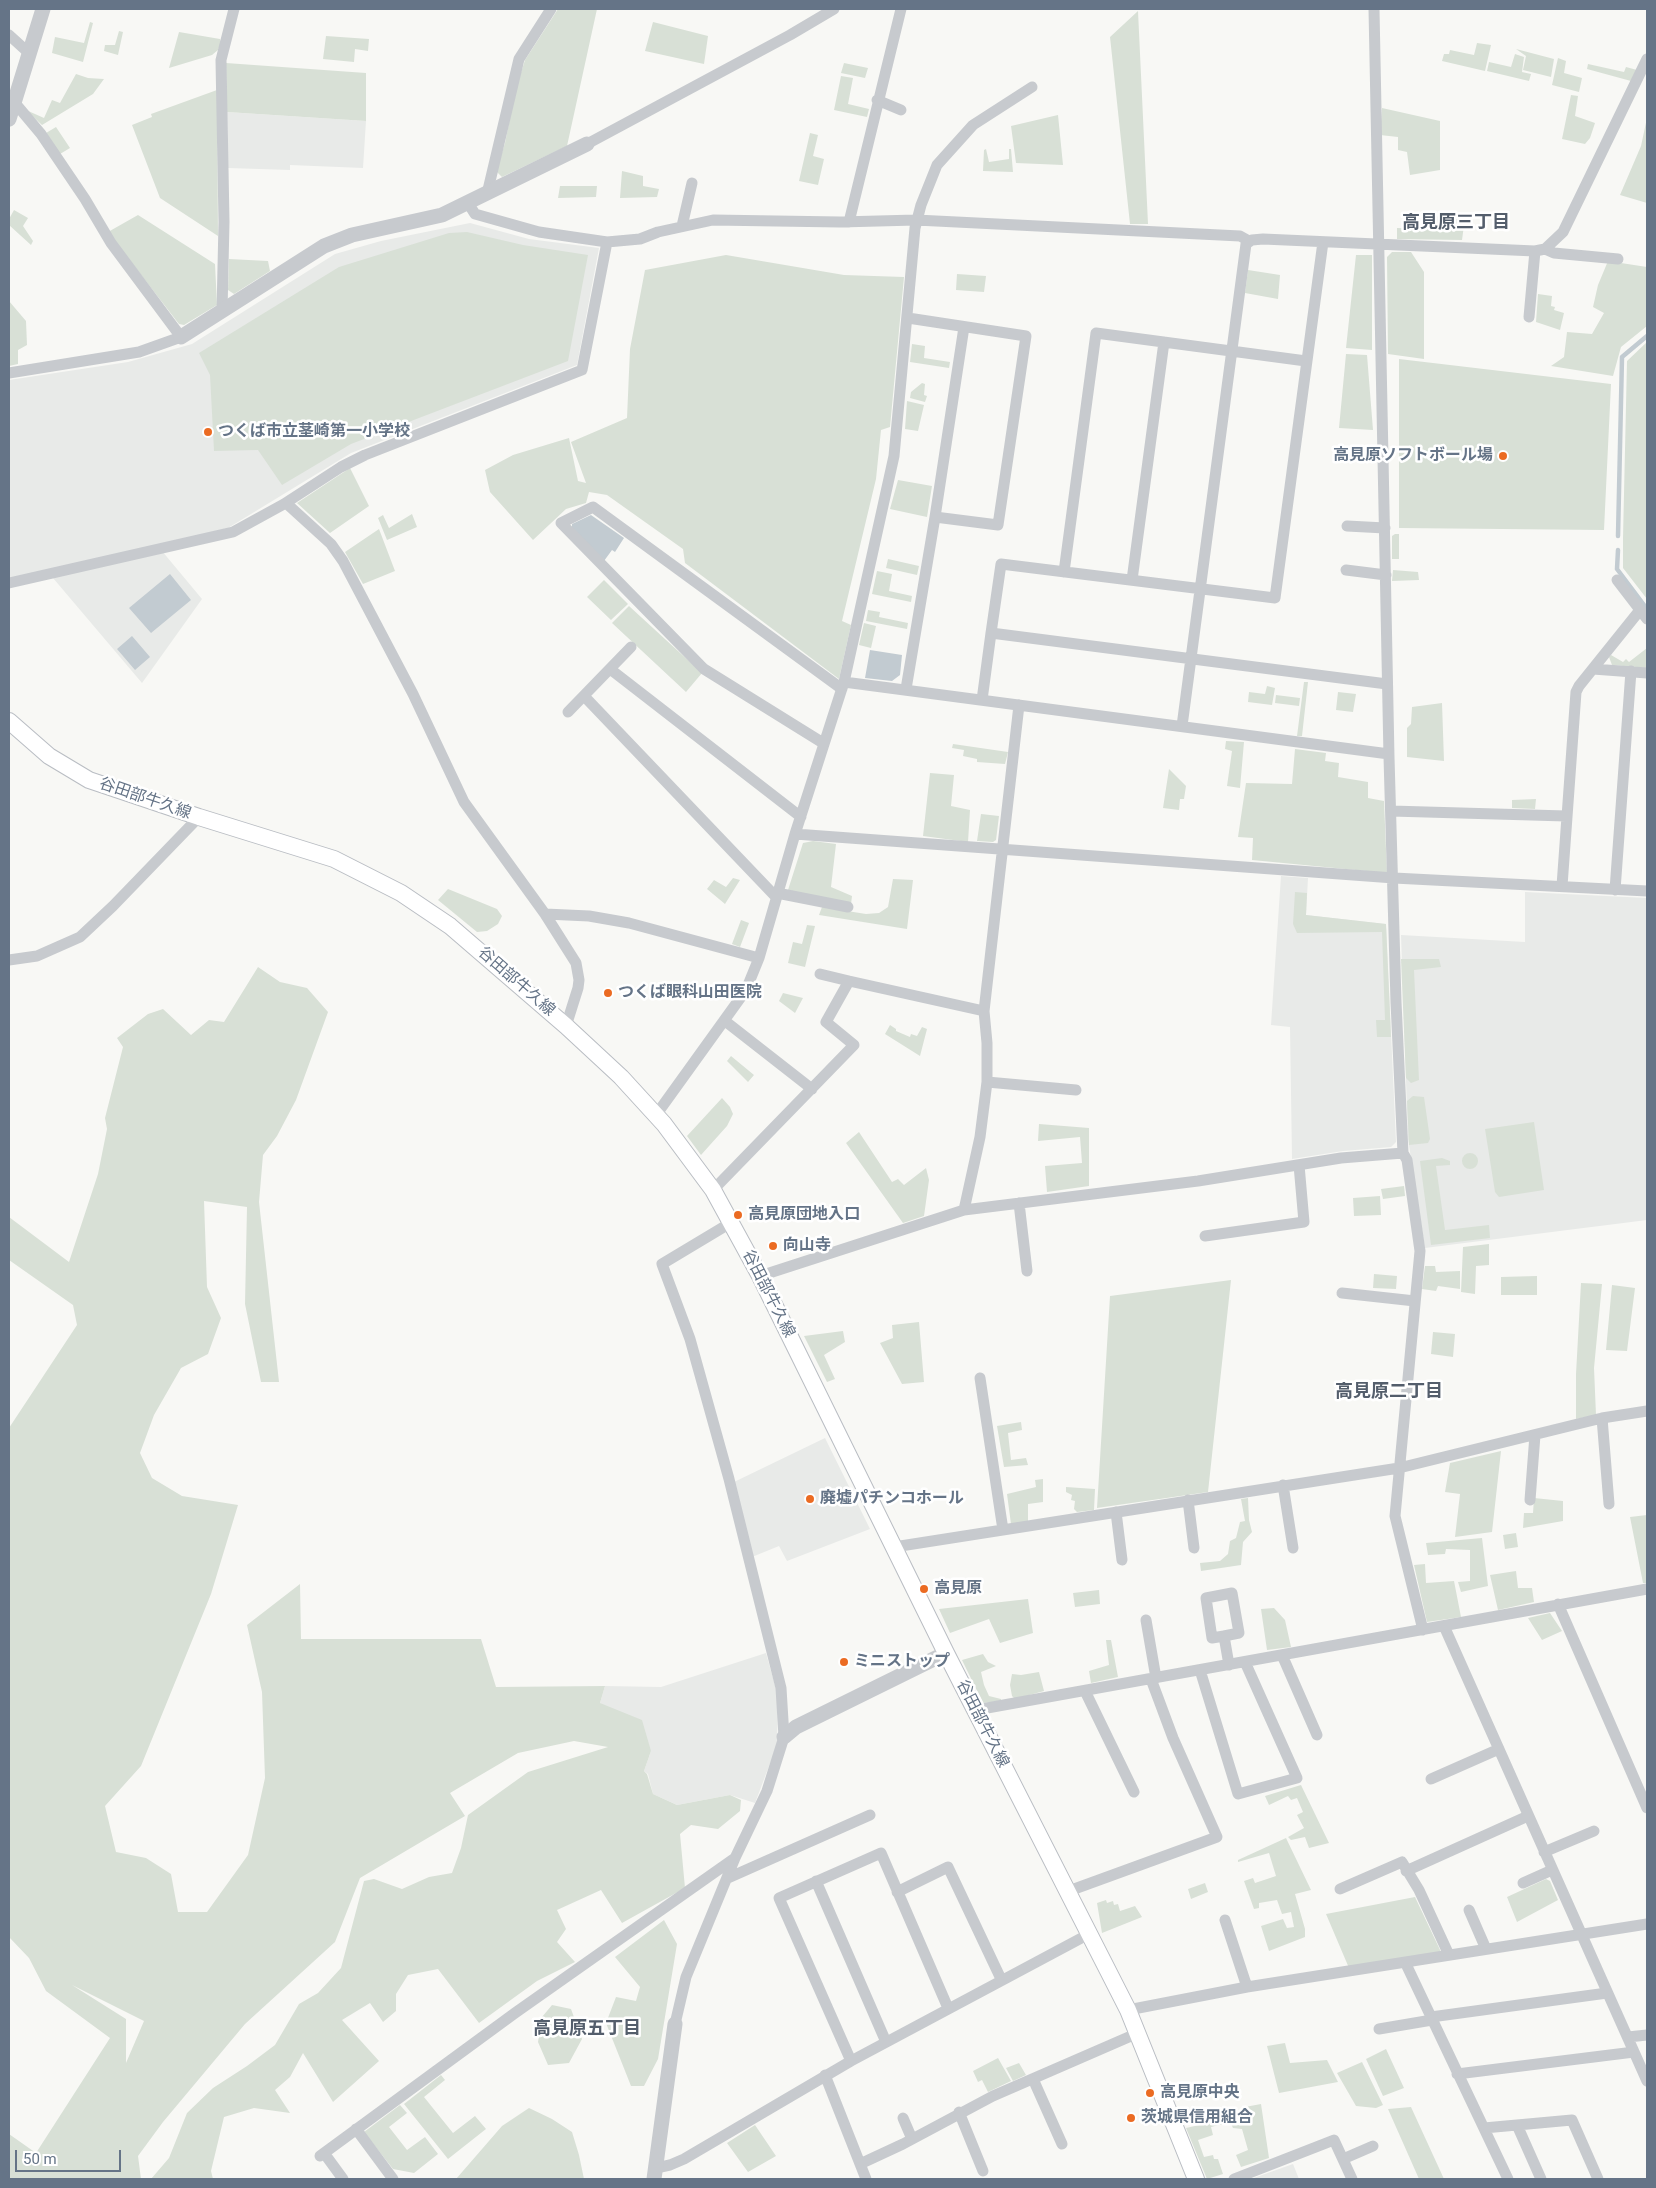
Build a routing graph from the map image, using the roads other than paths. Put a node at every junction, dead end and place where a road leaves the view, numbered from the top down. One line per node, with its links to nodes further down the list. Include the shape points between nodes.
1 (43, 9): 8 (street)
2 (234, 9): 28 (street, via 221,60)
3 (551, 9): 17 (street, via 519,59)
4 (834, 9): 15 (street)
5 (901, 9): 11 (street)
6 (1374, 9): 25 (street)
7 (9, 35): 8 (street)
8 (30, 54): 12 (street)
9 (1647, 59): 26 (street, via 1563,232)
10 (1032, 87): 19 (street, via 973,125 958,140 938,164)
11 (877, 100): 13 (street); 20 (street)
12 (15, 103): 14 (street); 32 (street, via 41,134 111,244)
13 (901, 110)
14 (9, 119)
15 (587, 144): 17 (street)
16 (692, 183): 21 (street)
17 (487, 194): 18 (street)
18 (468, 203): 23 (street, via 475,214 484,217 539,232); 28 (street, via 424,220 339,238)
19 (916, 220): 20 (street); 22 (street, via 1240,236); 30 (street)
20 (849, 222): 21 (street, via 713,220)
21 (682, 226): 23 (street, via 640,239)
22 (1249, 241): 24 (street); 34 (street, via 1243,253)
23 (607, 242): 37 (street, via 582,370 364,455)
24 (1323, 242): 25 (street); 35 (street)
25 (1378, 244): 26 (street); 40 (street)
26 (1540, 250): 27 (street); 29 (street)
27 (1618, 259)
28 (222, 312): 32 (street)
29 (1529, 317)
30 (908, 318): 31 (street); 57 (street, via 894,456)
31 (964, 327): 38 (street); 38 (street, via 1026,336 998,525)
32 (181, 337): 36 (street, via 139,352)
33 (1164, 342): 34 (street); 42 (street, via 1096,333); 44 (street)
34 (1230, 351): 35 (street); 47 (street)
35 (1306, 361): 47 (street, via 1275,598)
36 (9, 373)
37 (286, 503): 46 (street, via 233,532); 79 (street, via 331,544 343,560 413,694 464,802)
38 (935, 517): 58 (street)
39 (1348, 526): 40 (street)
40 (1385, 528): 43 (street)
41 (1346, 570): 43 (street)
42 (1064, 572): 44 (street); 49 (street, via 1001,564)
43 (1386, 575): 56 (street)
44 (1132, 580): 47 (street)
45 (1617, 580): 48 (street)
46 (9, 583)
47 (1200, 588): 51 (street)
48 (1644, 615): 53 (street)
49 (991, 633): 51 (street); 60 (street)
50 (631, 647): 52 (street)
51 (1191, 659): 56 (street); 64 (street)
52 (610, 669): 59 (street); 70 (street)
53 (1593, 669): 54 (street); 68 (street, via 1574,698)
54 (1631, 672): 55 (street); 75 (street)
55 (1647, 673)
56 (1387, 684): 66 (street)
57 (843, 686): 58 (street); 65 (street); 65 (street, via 593,507 561,523 704,669)
58 (906, 689): 60 (street)
59 (584, 696): 62 (street); 77 (street)
60 (982, 700): 61 (street)
61 (1019, 704): 64 (street); 72 (street)
62 (568, 712)
63 (9, 721): 69 (main road, 谷田部牛久線, via 49,756 89,780)
64 (1182, 726): 66 (street)
65 (823, 744): 70 (street)
66 (1389, 754): 67 (street)
67 (1391, 811): 68 (street); 73 (street)
68 (1566, 816): 74 (street)
69 (199, 817): 81 (street, via 80,937 37,956); 86 (main road, 谷田部牛久線, via 334,859 401,893 450,926)
70 (801, 818): 71 (street)
71 (795, 834): 72 (street); 77 (street)
72 (1002, 848): 73 (street); 84 (street)
73 (1394, 878): 74 (street); 91 (street)
74 (1562, 886): 75 (street)
75 (1615, 890): 76 (street)
76 (1647, 892)
77 (777, 895): 78 (street); 80 (street)
78 (848, 907)
79 (545, 914): 80 (street, via 589,916 629,923); 86 (street, via 576,963 578,988)
80 (759, 958): 85 (street, via 746,990)
81 (9, 960)
82 (820, 974): 83 (street)
83 (849, 981): 84 (street); 88 (street, via 826,1022 854,1045)
84 (984, 1011): 87 (street)
85 (725, 1021): 88 (street); 90 (street)
86 (566, 1026): 90 (main road, 谷田部牛久線)
87 (987, 1082): 89 (street); 95 (street, via 980,1137)
88 (812, 1090): 93 (street)
89 (1076, 1090)
90 (656, 1115): 93 (main road, 谷田部牛久線)
91 (1403, 1153): 92 (street); 101 (street, via 1407,1160 1420,1251)
92 (1299, 1165): 94 (street, via 1198,1181); 97 (street, via 1304,1222)
93 (712, 1190): 96 (main road, 谷田部牛久線)
94 (1019, 1202): 95 (street); 98 (street)
95 (964, 1210): 99 (street)
96 (732, 1222): 99 (main road, 谷田部牛久線); 132 (street, via 662,1264 690,1340 729,1479 781,1688)
97 (1205, 1236)
98 (1027, 1271)
99 (760, 1276): 113 (main road, 谷田部牛久線)
100 (1342, 1293): 101 (street)
101 (1415, 1301): 106 (street)
102 (980, 1378): 112 (street)
103 (1647, 1411): 104 (street)
104 (1602, 1418): 105 (street); 110 (street)
105 (1535, 1436): 106 (street); 109 (street)
106 (1400, 1468): 107 (street); 121 (street, via 1395,1516)
107 (1283, 1485): 108 (street); 115 (street)
108 (1188, 1500): 111 (street); 114 (street)
109 (1530, 1500)
110 (1609, 1504)
111 (1116, 1512): 112 (street); 116 (street)
112 (1003, 1530): 113 (street)
113 (894, 1547): 123 (main road, 谷田部牛久線)
114 (1194, 1548)
115 (1293, 1548)
116 (1122, 1560)
117 (1647, 1589): 118 (street)
118 (1558, 1604): 120 (street); 136 (street)
119 (1146, 1620): 128 (street)
120 (1444, 1626): 121 (street); 133 (street)
121 (1423, 1630): 124 (street)
122 (1224, 1636): 126 (street)
123 (946, 1653): 130 (main road, 谷田部牛久線); 132 (street, via 796,1727)
124 (1282, 1655): 125 (street); 131 (street)
125 (1245, 1662): 126 (street); 127 (street, via 1297,1778 1238,1794)
126 (1229, 1665): 127 (street)
127 (1200, 1670): 128 (street)
128 (1154, 1678): 129 (street); 149 (street, via 1173,1738 1217,1837)
129 (1085, 1690): 130 (street); 135 (street)
130 (976, 1710): 149 (main road, 谷田部牛久線)
131 (1317, 1736)
132 (784, 1737): 141 (street, via 766,1791)
133 (1499, 1749): 134 (street); 138 (street)
134 (1431, 1778)
135 (1134, 1792)
136 (1647, 1808)
137 (870, 1815): 144 (street)
138 (1528, 1816): 140 (street); 143 (street)
139 (1594, 1831): 140 (street)
140 (1544, 1852): 142 (street)
141 (735, 1858): 144 (street); 180 (street)
142 (1552, 1870): 146 (street); 153 (street)
143 (1406, 1871): 147 (street, via 1402,1862); 156 (street, via 1419,1890)
144 (728, 1878): 164 (street, via 686,1977)
145 (816, 1881): 148 (street, via 881,1853); 169 (street); 171 (street, via 779,1898)
146 (1523, 1884)
147 (1340, 1889)
148 (897, 1892): 158 (street, via 948,1867); 161 (street)
149 (1066, 1892): 154 (main road, 谷田部牛久線)
150 (1469, 1910): 155 (street)
151 (1225, 1920): 159 (street)
152 (1647, 1924): 153 (street)
153 (1580, 1933): 155 (street); 160 (street)
154 (1088, 1934): 158 (street); 162 (main road, 谷田部牛久線)
155 (1486, 1949): 156 (street)
156 (1449, 1955): 157 (street)
157 (1404, 1962): 159 (street); 163 (street)
158 (1002, 1980): 161 (street)
159 (1247, 1987): 162 (street)
160 (1607, 1993): 163 (street); 168 (street)
161 (948, 2008): 169 (street)
162 (1128, 2010): 166 (main road, 谷田部牛久線)
163 (1432, 2018): 165 (street); 172 (street)
164 (675, 2024): 187 (street)
165 (1380, 2029)
166 (1138, 2033): 175 (street); 191 (main road, 谷田部牛久線)
167 (1647, 2035): 168 (street)
168 (1628, 2037): 170 (street)
169 (886, 2042): 171 (street)
170 (1634, 2052): 172 (street); 174 (street)
171 (850, 2061): 173 (street)
172 (1458, 2074): 179 (street)
173 (825, 2075): 185 (street); 187 (street)
174 (1646, 2075)
175 (1033, 2079): 176 (street); 182 (street)
176 (959, 2112): 181 (street); 186 (street)
177 (903, 2118): 181 (street)
178 (1517, 2125): 179 (street); 195 (street); 196 (street, via 1572,2120)
179 (1484, 2128): 194 (street)
180 (356, 2129): 188 (street, via 322,2154); 189 (street)
181 (912, 2139): 185 (street)
182 (1062, 2144)
183 (1373, 2146): 184 (street)
184 (1343, 2159): 192 (street, via 1334,2140); 193 (street)
185 (860, 2164): 190 (street)
186 (984, 2171)
187 (655, 2174)
188 (343, 2179)
189 (393, 2179)
190 (866, 2179)
191 (1196, 2179)
192 (1234, 2179)
193 (1352, 2179)
194 (1508, 2179)
195 (1541, 2179)
196 (1598, 2179)

